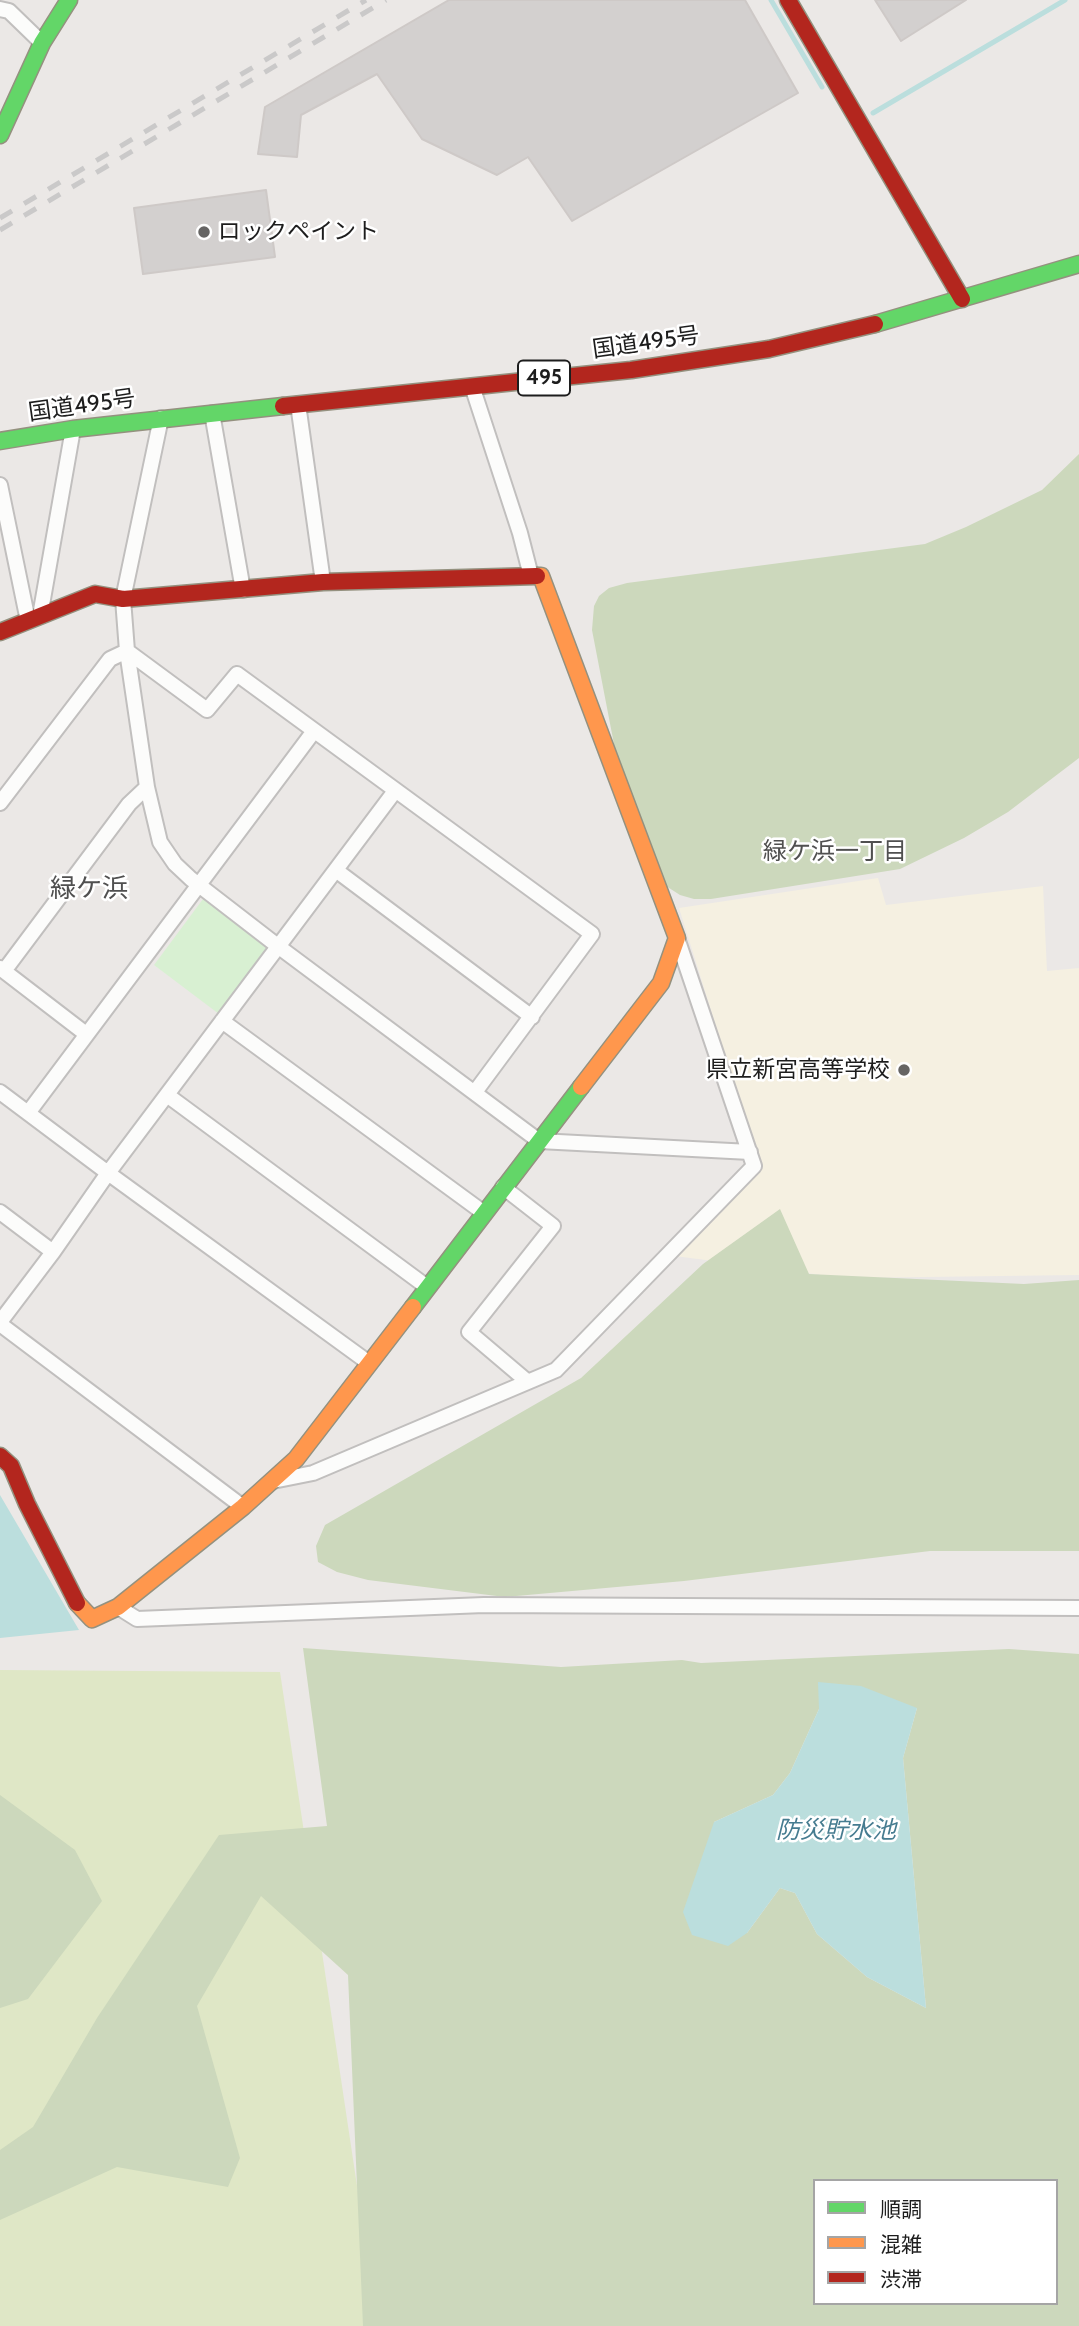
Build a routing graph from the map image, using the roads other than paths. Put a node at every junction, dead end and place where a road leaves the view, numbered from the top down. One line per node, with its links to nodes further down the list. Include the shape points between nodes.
1 (69, 0): 4 (main road)
2 (788, 0): 7 (main road)
3 (3, 6): 4 (street)
4 (42, 43): 5 (main road)
5 (0, 135)
6 (1079, 264): 7 (main road, 国道495号 / 495)
7 (962, 299): 8 (main road, 国道495号 / 495, via 769,349 631,370)
8 (472, 386): 9 (main road, 国道495号 / 495); 15 (street)
9 (298, 404): 10 (main road, 国道495号 / 495); 16 (street)
10 (212, 412): 11 (main road, 国道495号 / 495); 17 (street)
11 (161, 418): 12 (main road, 国道495号 / 495); 18 (street)
12 (73, 429): 13 (main road, 国道495号 / 495); 19 (street)
13 (0, 440)
14 (0, 485): 19 (street)
15 (531, 576): 16 (main road); 28 (main road, via 541,576)
16 (323, 582): 17 (main road)
17 (243, 590): 18 (main road)
18 (123, 599): 19 (main road, via 95,594); 21 (street)
19 (34, 618): 20 (main road)
20 (0, 632)
21 (128, 651): 22 (street, via 207,710 237,674); 23 (street); 25 (street, via 110,659)
22 (314, 732): 24 (street); 27 (street)
23 (148, 787): 27 (street, via 160,842 175,864); 30 (street, via 129,804)
24 (395, 791): 26 (street); 31 (street, via 592,934)
25 (0, 803)
26 (337, 871): 29 (street); 31 (street)
27 (200, 886): 29 (street); 33 (street)
28 (677, 938): 38 (main road, via 661,983); 39 (street)
29 (279, 947): 32 (street); 35 (street)
30 (2, 970): 33 (street)
31 (532, 1017): 35 (street)
32 (222, 1021): 36 (street); 43 (street)
33 (86, 1034): 37 (street)
34 (0, 1092): 37 (street)
35 (475, 1092): 38 (street)
36 (167, 1095): 40 (street); 45 (street)
37 (28, 1114): 40 (street)
38 (539, 1140): 39 (street); 41 (main road)
39 (750, 1152): 48 (street, via 754,1166 556,1370)
40 (108, 1173): 44 (street); 47 (street)
41 (503, 1187): 43 (main road); 48 (street, via 553,1226 469,1332)
42 (0, 1212): 44 (street)
43 (484, 1213): 45 (main road)
44 (54, 1252): 46 (street)
45 (427, 1287): 47 (main road)
46 (0, 1323): 51 (street)
47 (369, 1363): 50 (main road, via 296,1459)
48 (528, 1382): 50 (street, via 313,1473)
49 (0, 1456): 52 (main road, via 11,1466 78,1605 92,1619)
50 (272, 1481): 51 (main road)
51 (243, 1507): 52 (main road)
52 (117, 1607): 53 (street, via 137,1619 484,1605)
53 (1079, 1608)

